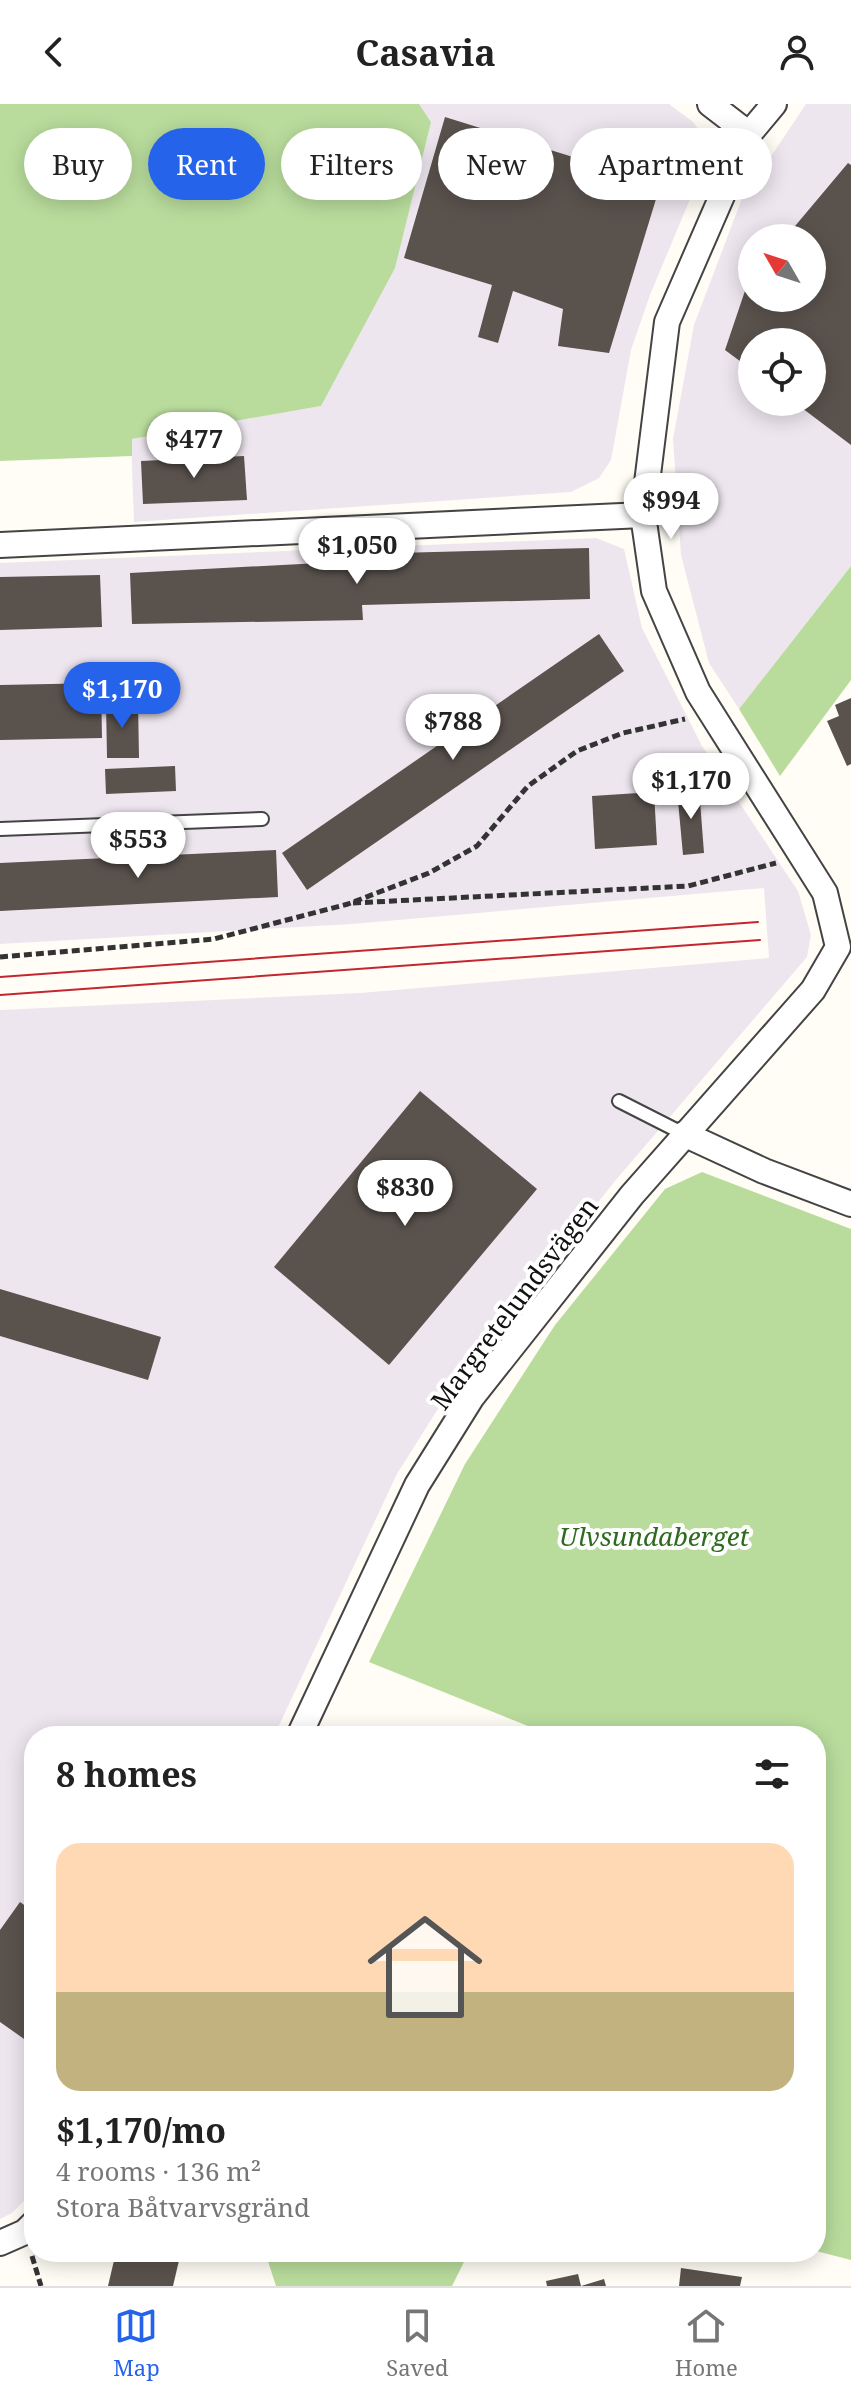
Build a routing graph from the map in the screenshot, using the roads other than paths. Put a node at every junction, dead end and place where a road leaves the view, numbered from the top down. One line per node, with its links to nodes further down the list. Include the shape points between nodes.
1 (710, 104): 3 (street)
2 (774, 104): 4 (street)
3 (741, 128)
4 (754, 128)
5 (720, 200): 6 (street, via 667,322)
6 (643, 515): 7 (street); 11 (street, Margretelundsvägen, via 654,591 709,714 825,893 838,947 813,990)
7 (0, 545)
8 (262, 819): 9 (lane)
9 (0, 829)
10 (619, 1101): 11 (lane)
11 (684, 1134): 12 (street); 13 (street, Margretelundsvägen, via 472,1397 417,1485)
12 (851, 1204)
13 (304, 1726)
14 (24, 2232): 15 (street)
15 (0, 2243)

